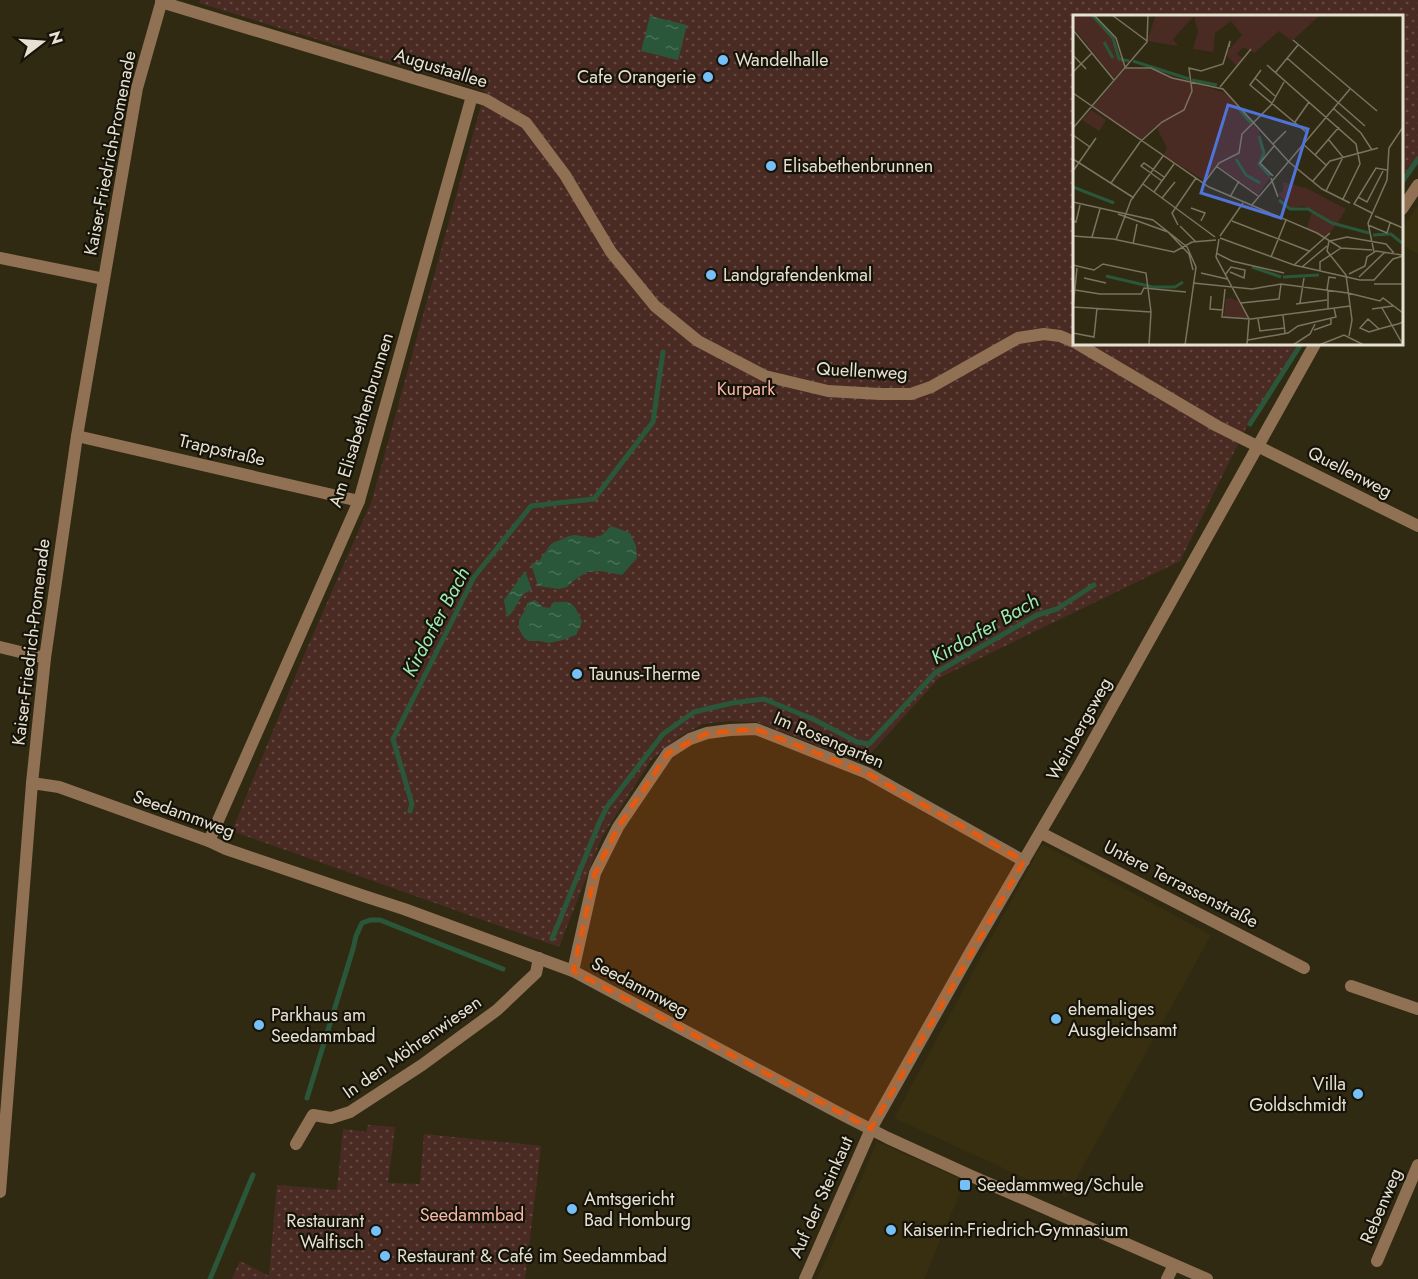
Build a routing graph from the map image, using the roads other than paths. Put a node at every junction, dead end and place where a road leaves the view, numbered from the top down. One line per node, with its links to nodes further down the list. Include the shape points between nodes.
1 (161, 1): 2 (street, Augustaallee); 6 (street, Kaiser-Friedrich-Promenade, via 137,88)
2 (472, 96): 7 (street, Augustaallee, via 526,123 565,175 611,252); 13 (street, Am Elisabethenbrunnen)
3 (1418, 185): 4 (street)
4 (1403, 207)
5 (0, 258): 6 (street, Kaiser-Friedrich-Promenade)
6 (104, 279): 11 (street, Kaiser-Friedrich-Promenade)
7 (655, 306): 8 (street, Quellenweg, via 698,341 765,376 828,391 911,394 931,387 1018,338 1044,334)
8 (1073, 342)
9 (1079, 345): 12 (street, Quellenweg, via 1217,426)
10 (1314, 345): 12 (street, Weinbergsweg)
11 (77, 436): 13 (street, Trappstraße); 16 (street, Kaiser-Friedrich-Promenade)
12 (1258, 445): 14 (street, Quellenweg); 18 (street, Weinbergsweg)
13 (359, 501): 19 (street, Am Elisabethenbrunnen)
14 (1418, 526)
15 (0, 647): 16 (street)
16 (45, 658): 17 (street, Kaiser-Friedrich-Promenade)
17 (32, 783): 19 (street, Seedammweg, via 59,787); 29 (street, Kaiser-Friedrich-Promenade)
18 (1041, 833): 20 (street, Weinbergsweg); 22 (street, Untere Terrassenstraße)
19 (209, 841): 21 (street, Seedammweg)
20 (1024, 861): 23 (street, Im Rosengarten, via 867,773 756,729 707,732 668,753 618,827 596,873); 26 (street, Weinbergsweg)
21 (539, 958): 23 (street, Seedammweg); 27 (street, In den Möhrenwiesen, via 536,973 476,1027 350,1112 332,1118 314,1115)
22 (1304, 968)
23 (573, 971): 26 (street, Seedammweg)
24 (1351, 986): 25 (street)
25 (1418, 1009)
26 (871, 1129): 31 (street, Seedammweg); 32 (street, Auf der Steinkaut)
27 (296, 1144)
28 (1418, 1165): 30 (street, Rebenweg)
29 (0, 1192)
30 (1377, 1261)
31 (1174, 1265): 33 (street); 34 (street, Seedammweg)
32 (805, 1279)
33 (1167, 1279)
34 (1207, 1279)

